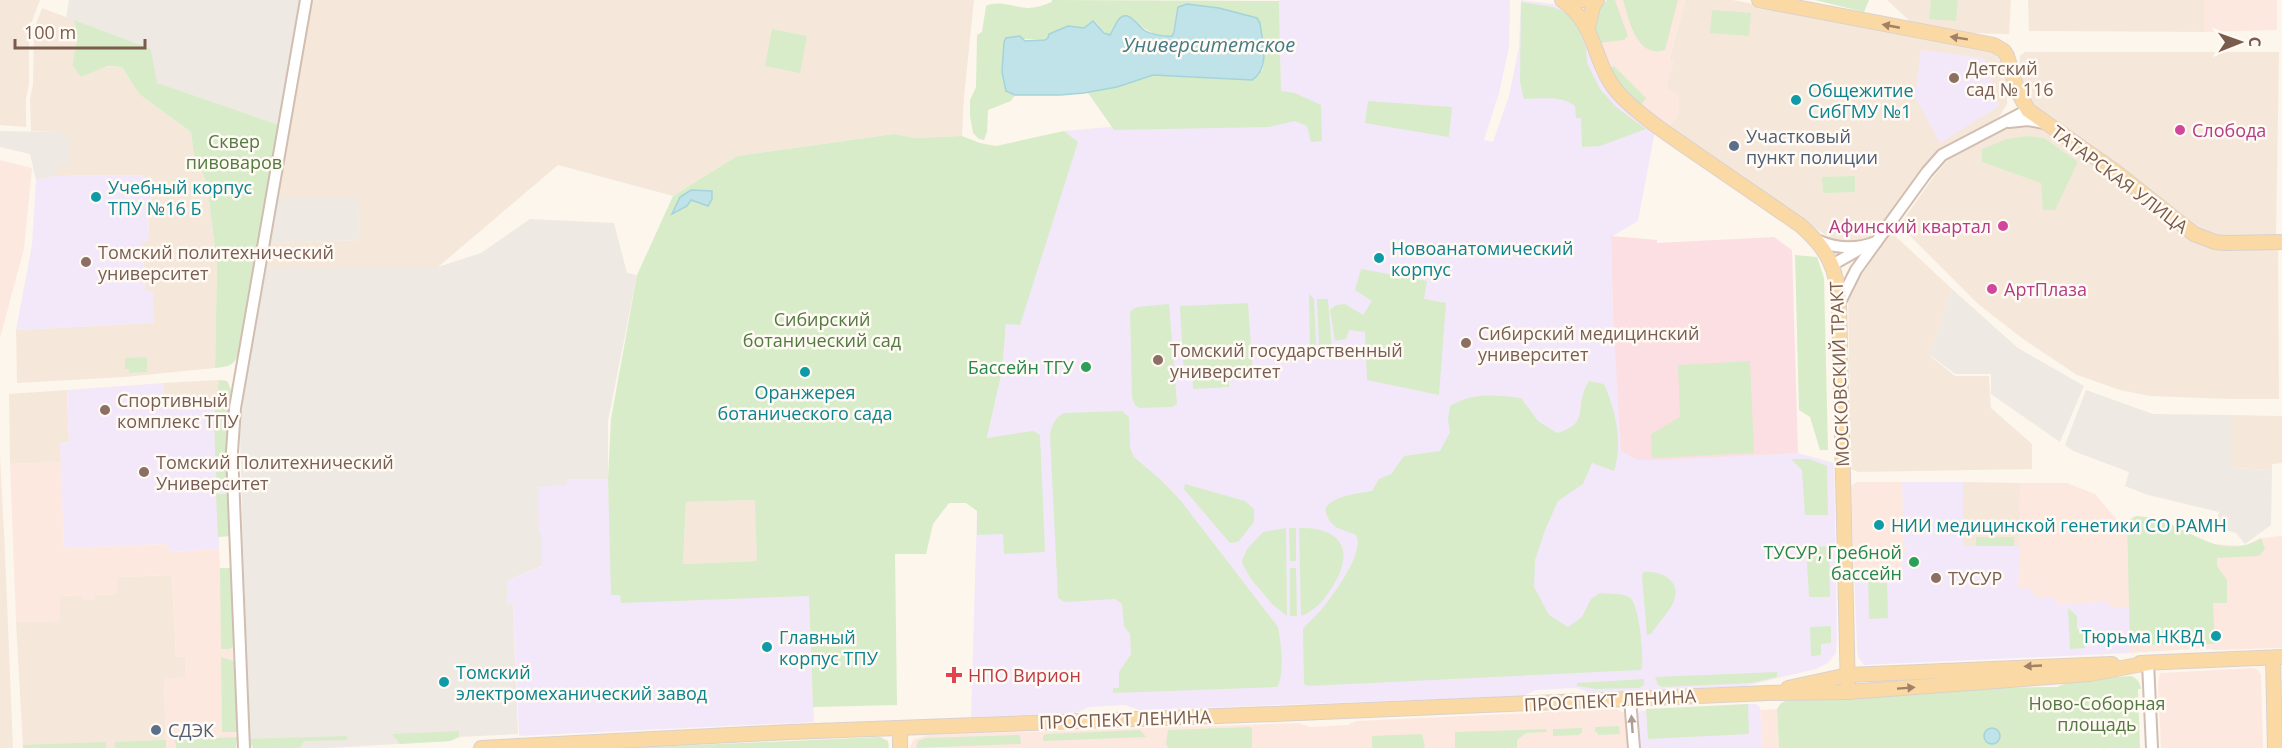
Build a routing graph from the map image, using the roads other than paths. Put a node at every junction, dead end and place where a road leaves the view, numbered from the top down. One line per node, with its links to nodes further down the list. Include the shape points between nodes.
1 (306, 0): 26 (street, via 234,417 232,452)
2 (1562, 0): 7 (main road, МОСКОВСКИЙ ТРАКТ, via 1574,8)
3 (1569, 0): 4 (main road)
4 (1591, 0)
5 (1598, 0): 7 (main road)
6 (1759, 0): 8 (main road, ТАТАРСКАЯ УЛИЦА, one-way to 6, via 2004,51 1983,41)
7 (1588, 28): 12 (main road, МОСКОВСКИЙ ТРАКТ, via 1612,86 1634,108)
8 (2014, 82): 9 (main road, ТАТАРСКАЯ УЛИЦА); 10 (street, via 2014,106)
9 (2028, 110): 10 (street); 11 (main road, ТАТАРСКАЯ УЛИЦА)
10 (2002, 123): 11 (street, via 2028,120); 14 (street, via 1942,155)
11 (2048, 124): 13 (main road, ТАТАРСКАЯ УЛИЦА, via 2200,238 2225,243)
12 (1819, 241): 14 (street, via 1841,248); 15 (main road, МОСКОВСКИЙ ТРАКТ)
13 (2282, 242)
14 (1871, 244): 15 (street); 16 (street)
15 (1833, 267): 16 (street, via 1846,274); 17 (main road, МОСКОВСКИЙ ТРАКТ)
16 (1856, 270): 17 (street)
17 (1839, 305): 20 (main road, МОСКОВСКИЙ ТРАКТ)
18 (2277, 658): 19 (main road, ПРОСПЕКТ ЛЕНИНА); 31 (main road)
19 (2148, 663): 20 (main road, ПРОСПЕКТ ЛЕНИНА, one-way to 20); 21 (main road, ПРОСПЕКТ ЛЕНИНА, one-way to 19, via 2090,674); 30 (street)
20 (1848, 675): 21 (main road, МОСКОВСКИЙ ТРАКТ); 22 (main road, ПРОСПЕКТ ЛЕНИНА)
21 (1848, 692): 22 (main road, ПРОСПЕКТ ЛЕНИНА)
22 (1768, 693): 23 (main road, ПРОСПЕКТ ЛЕНИНА)
23 (1630, 699): 24 (main road, ПРОСПЕКТ ЛЕНИНА); 29 (street, one-way to 23)
24 (900, 728): 25 (main road, ПРОСПЕКТ ЛЕНИНА); 28 (main road)
25 (512, 747): 27 (main road, ПРОСПЕКТ ЛЕНИНА)
26 (244, 748)
27 (481, 748)
28 (900, 748)
29 (1634, 748)
30 (2152, 748)
31 (2275, 748)

